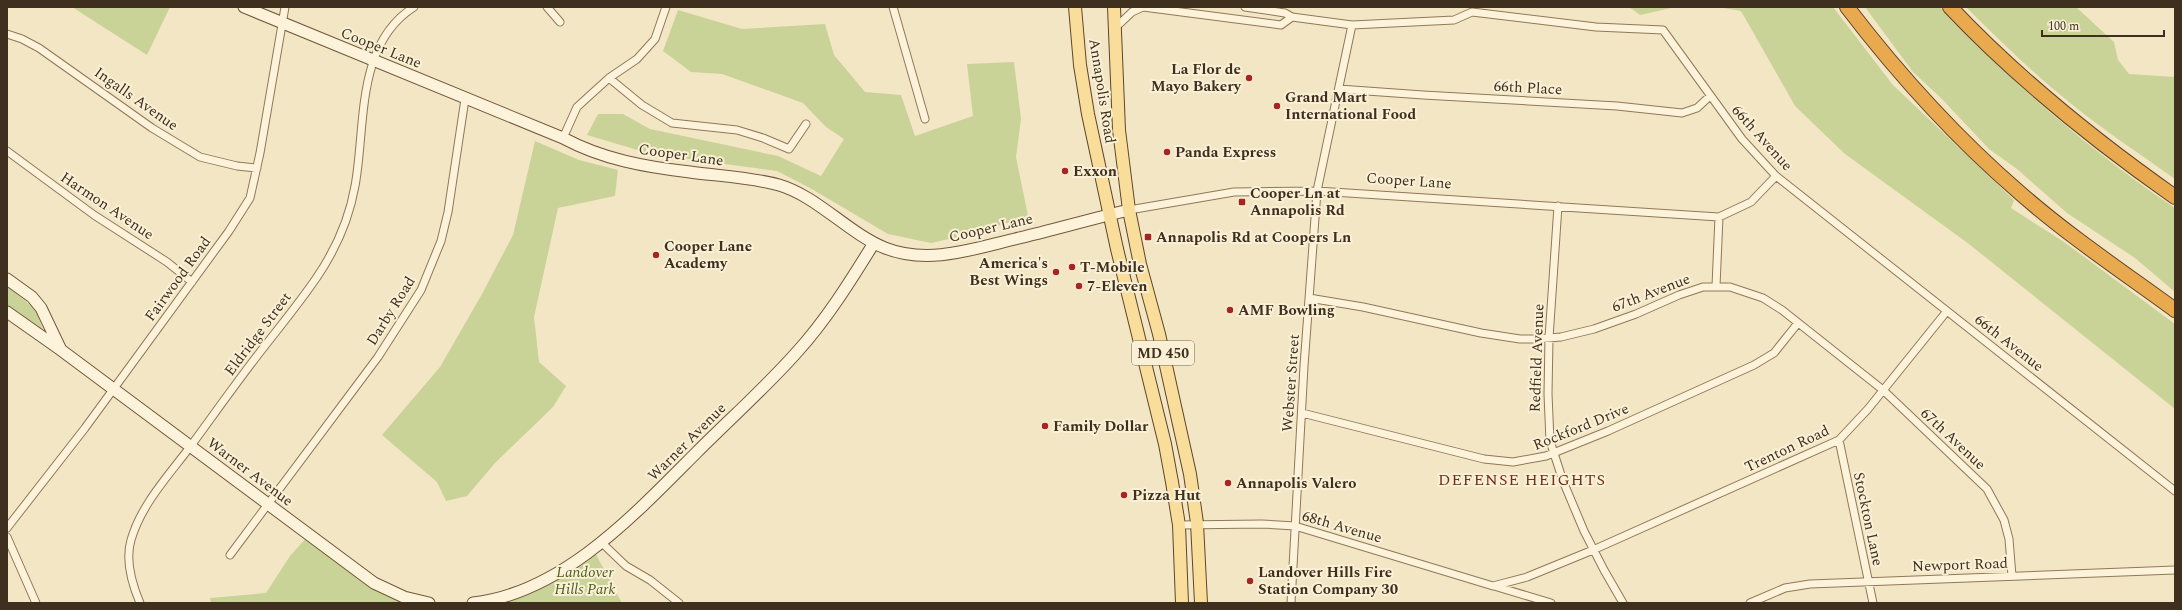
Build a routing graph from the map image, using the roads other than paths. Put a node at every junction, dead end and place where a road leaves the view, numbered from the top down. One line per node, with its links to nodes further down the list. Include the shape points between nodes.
1 (244, 7): 14 (street, Cooper Lane)
2 (285, 7): 14 (street, Fairwood Road)
3 (414, 7): 18 (street, Eldridge Street, via 389,31)
4 (548, 7): 13 (street)
5 (666, 7): 19 (street, via 655,39 637,59)
6 (894, 7): 23 (street)
7 (1075, 7): 33 (main road, Annapolis Road / MD 450, via 1086,106)
8 (1114, 7): 16 (main road, Annapolis Road / MD 450)
9 (1245, 7): 12 (street, 66th Avenue, via 1285,13)
10 (1847, 7): 40 (highway, via 1909,84 1979,157 2058,225)
11 (1950, 7): 30 (highway, via 2004,62 2049,101 2116,155)
12 (1292, 18): 15 (street, 66th Avenue); 16 (street, 66th Avenue, via 1281,25 1143,7 1132,12)
13 (560, 22)
14 (281, 23): 18 (street, Cooper Lane); 27 (street, Fairwood Road)
15 (1352, 25): 20 (street, Webster Street); 21 (street, 66th Avenue, via 1454,20 1472,12 1596,26 1663,30)
16 (1114, 30): 32 (main road, Annapolis Road / MD 450, via 1119,130)
17 (7, 34): 27 (street, Ingalls Avenue, via 22,39 44,52 152,128 200,157 236,166)
18 (374, 62): 22 (street, Cooper Lane); 50 (street, Eldridge Street, via 367,80 355,187 343,233 314,280)
19 (609, 78): 24 (street, via 642,105 672,123 736,130 788,149); 25 (street, via 577,107)
20 (1339, 89): 21 (street, 66th Place, via 1617,106 1682,113 1697,108); 29 (street, Webster Street)
21 (1710, 96): 28 (street, 66th Avenue, via 1742,139)
22 (465, 99): 25 (street, Cooper Lane); 53 (street, Darby Road, via 448,212 441,241 421,290 378,357)
23 (925, 119)
24 (806, 124)
25 (562, 138): 35 (street, Cooper Lane, via 584,149 651,167 779,185 804,197)
26 (7, 151): 37 (street, Harmon Avenue)
27 (257, 168): 37 (street, Fairwood Road, via 250,198)
28 (1776, 176): 34 (street, Cooper Lane, via 1751,202); 41 (street, 66th Avenue)
29 (1317, 191): 31 (street, Cooper Lane); 32 (street, Cooper Lane, via 1234,192); 39 (street, Webster Street)
30 (2175, 197)
31 (1558, 206): 34 (street, Cooper Lane); 44 (street, Redfield Avenue)
32 (1129, 210): 33 (street, Cooper Lane); 54 (main road, Annapolis Road / MD 450, via 1190,474)
33 (1111, 215): 35 (street, Cooper Lane, via 946,254 906,254); 55 (main road, Annapolis Road / MD 450, via 1117,250 1166,448)
34 (1719, 217): 38 (street)
35 (874, 243): 59 (street, Warner Avenue, via 843,291 798,351 676,474)
36 (7, 279): 45 (street, Warner Avenue, via 32,297 41,308)
37 (192, 282): 46 (street, Fairwood Road)
38 (1716, 286): 43 (street, 67th Avenue, via 1748,292 1763,298); 44 (street, 67th Avenue, via 1703,287 1679,295 1594,329)
39 (1309, 298): 44 (street, 67th Avenue, via 1502,336 1520,339); 48 (street, Webster Street)
40 (2175, 310)
41 (1947, 311): 47 (street, Trenton Road); 52 (street, 66th Avenue)
42 (7, 312): 45 (street, Warner Avenue)
43 (1798, 323): 47 (street, 67th Avenue); 51 (street, Rockford Drive, via 1781,346 1765,360)
44 (1549, 338): 51 (street, Redfield Avenue, via 1548,424)
45 (61, 350): 46 (street, Warner Avenue)
46 (112, 390): 50 (street, Warner Avenue); 57 (street, Fairwood Road)
47 (1883, 390): 49 (street, Trenton Road); 63 (street, 67th Avenue, via 1987,490 2004,520 2009,539)
48 (1302, 413): 51 (street, Rockford Drive, via 1499,462 1526,461); 56 (street, Webster Street)
49 (1839, 440): 60 (street, Trenton Road); 64 (street, Stockton Lane)
50 (190, 447): 53 (street, Warner Avenue); 67 (street, Eldridge Street, via 146,507 130,541 130,572)
51 (1553, 454): 60 (street, Redfield Avenue)
52 (2175, 491)
53 (268, 504): 61 (street, Darby Road); 68 (street, Warner Avenue, via 374,583 404,597)
54 (1197, 523): 55 (street, 68th Avenue); 56 (street, 68th Avenue); 72 (main road, Annapolis Road / MD 450)
55 (1179, 525): 71 (main road, Annapolis Road / MD 450)
56 (1295, 526): 65 (street, 68th Avenue); 73 (street, Webster Street)
57 (7, 528)
58 (7, 537): 66 (street)
59 (602, 543): 69 (street, Warner Avenue, via 579,560 528,588); 70 (street, via 626,566 650,580)
60 (1594, 550): 65 (street, via 1527,577); 75 (street)
61 (230, 555)
62 (2175, 570): 63 (street, Newport Road)
63 (2012, 576): 64 (street, Newport Road)
64 (1868, 581): 76 (street, Newport Road, via 1794,585); 77 (street, Stockton Lane)
65 (1493, 586): 74 (street, 68th Avenue)
66 (36, 603)
67 (140, 603)
68 (428, 603)
69 (473, 603)
70 (679, 603)
71 (1182, 603)
72 (1201, 603)
73 (1291, 603)
74 (1551, 603)
75 (1624, 603)
76 (1750, 603)
77 (1873, 603)

